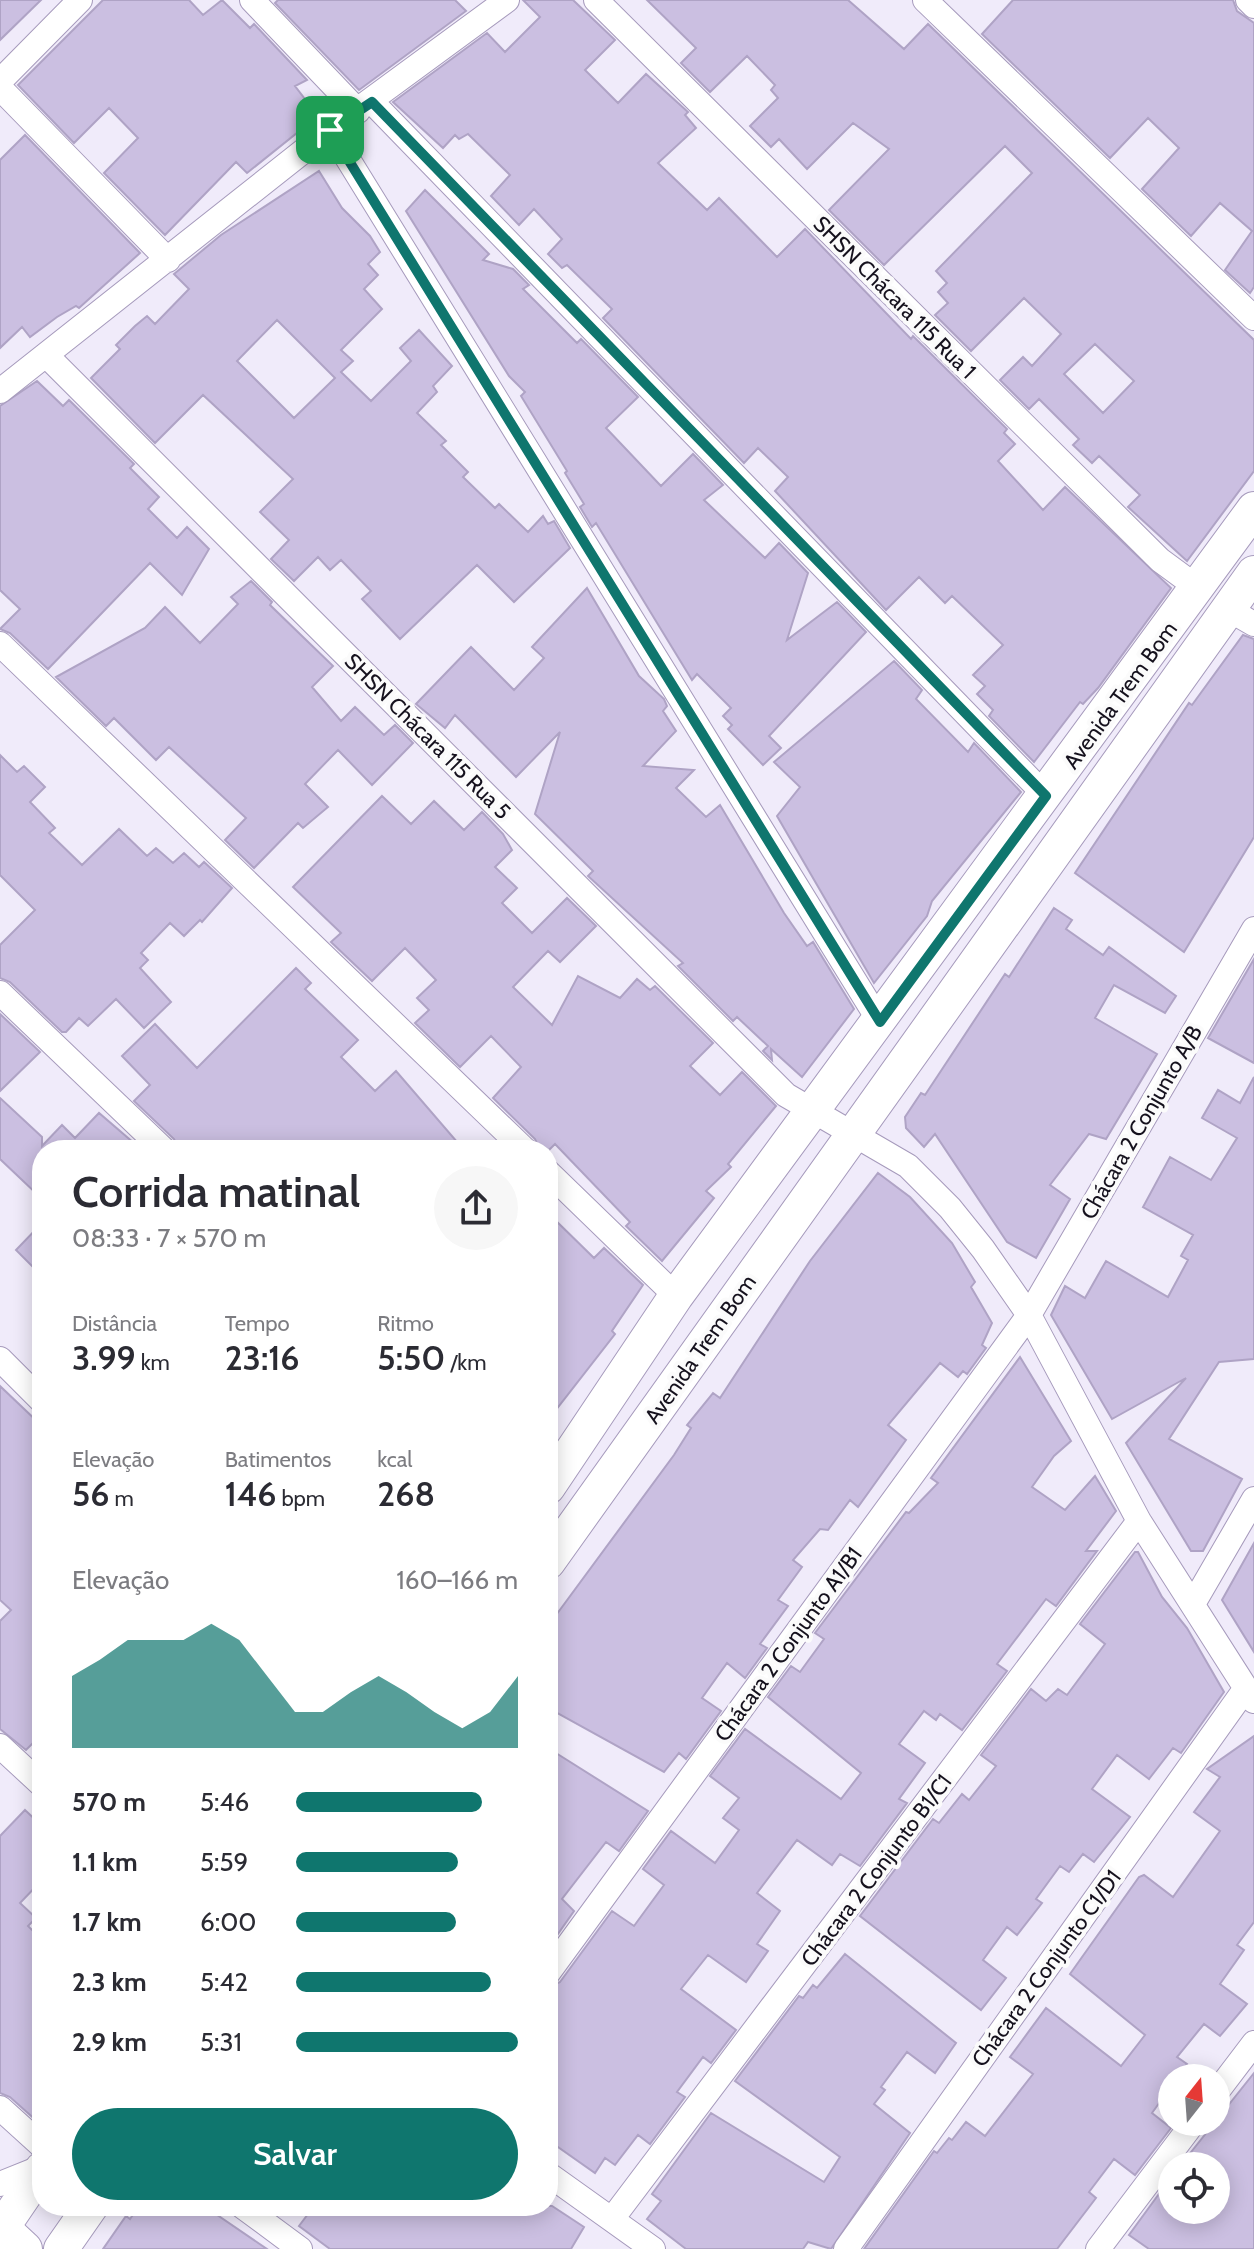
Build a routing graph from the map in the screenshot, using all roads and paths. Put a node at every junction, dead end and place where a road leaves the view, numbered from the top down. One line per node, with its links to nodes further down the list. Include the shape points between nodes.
1 (80, 0): 8 (street)
2 (252, 0): 10 (street)
3 (507, 0): 10 (street)
4 (596, 0): 18 (street, SHSN Chácara 115 Rua 1, via 1160,560)
5 (925, 0): 13 (street)
6 (1248, 0): 7 (street)
7 (1254, 6)
8 (0, 81)
9 (0, 88): 12 (street)
10 (365, 106): 11 (street); 21 (street)
11 (330, 130): 12 (street); 24 (street)
12 (168, 260): 14 (street)
13 (1254, 318)
14 (47, 356): 15 (street); 25 (street, SHSN Chácara 115 Rua 5, via 786,1095)
15 (0, 391)
16 (1254, 509): 18 (street, Avenida Trem Bom)
17 (1254, 573): 19 (street, Avenida Trem Bom)
18 (1198, 588): 21 (street, Avenida Trem Bom)
19 (1241, 617): 26 (street, Avenida Trem Bom)
20 (0, 644): 28 (street)
21 (1046, 796): 24 (street, Avenida Trem Bom)
22 (1254, 929): 31 (street, Chácara 2 Conjunto A/B)
23 (0, 993): 27 (street)
24 (880, 1022): 25 (street, Avenida Trem Bom)
25 (812, 1111): 26 (street); 30 (street, Avenida Trem Bom)
26 (852, 1135): 31 (street, via 908,1166 950,1208); 37 (street, Avenida Trem Bom)
27 (154, 1140)
28 (515, 1140)
29 (558, 1182): 30 (street)
30 (676, 1296): 34 (street, Avenida Trem Bom)
31 (1029, 1315): 36 (street); 42 (street, Chácara 2 Conjunto A1/B1)
32 (0, 1359): 33 (street)
33 (32, 1391)
34 (558, 1472)
35 (1254, 1499): 38 (street)
36 (1139, 1521): 38 (street); 54 (street, Chácara 2 Conjunto B1/C1)
37 (558, 1548)
38 (1193, 1604): 39 (street)
39 (1250, 1694): 59 (street, Chácara 2 Conjunto C1/D1)
40 (0, 1746): 41 (street)
41 (32, 1776)
42 (558, 1959)
43 (1254, 2043): 44 (street)
44 (1230, 2075)
45 (0, 2108): 47 (street)
46 (1183, 2136): 60 (street)
47 (32, 2137)
48 (32, 2172): 51 (street)
49 (558, 2181): 54 (street)
50 (32, 2183): 55 (street, via 6,2222 10,2235)
51 (0, 2184)
52 (84, 2216): 56 (street)
53 (255, 2216): 57 (street)
54 (612, 2219): 58 (street)
55 (25, 2249)
56 (61, 2249)
57 (300, 2249)
58 (653, 2249)
59 (846, 2249)
60 (1098, 2249)

